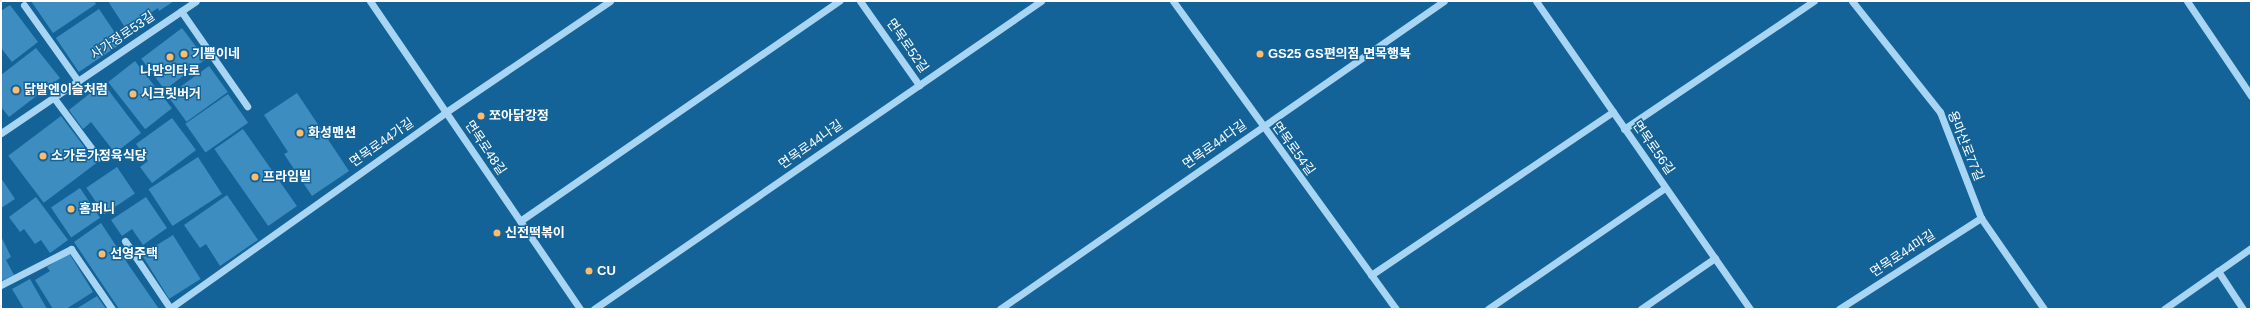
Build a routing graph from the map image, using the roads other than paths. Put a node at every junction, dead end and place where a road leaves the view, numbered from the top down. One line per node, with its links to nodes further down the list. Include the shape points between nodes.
1 (196, 1): 14 (street, 사가정로53길)
2 (370, 1): 20 (street, 면목로48길)
3 (610, 1): 20 (street, 면목로44가길)
4 (839, 1): 28 (street)
5 (860, 1): 16 (street, 면목로52길)
6 (1041, 1): 16 (street, 면목로44나길)
7 (1173, 1): 22 (street, 면목로54길)
8 (1444, 1): 22 (street, 면목로44다길)
9 (1536, 1): 21 (street, 면목로56길)
10 (1814, 1): 23 (street)
11 (1852, 1): 27 (street, 용마산로77길, via 1940,112)
12 (2187, 1): 17 (street)
13 (24, 5): 15 (street)
14 (181, 11): 15 (street, 사가정로53길); 19 (street)
15 (78, 81): 18 (street, 사가정로53길)
16 (919, 85): 38 (street, 면목로44나길)
17 (2251, 96)
18 (54, 98): 24 (street, 사가정로53길); 25 (street)
19 (246, 106)
20 (446, 112): 28 (street, 면목로48길); 36 (street, 면목로44가길)
21 (1613, 112): 23 (street, 면목로56길); 33 (street)
22 (1263, 127): 33 (street, 면목로54길); 39 (street, 면목로44다길)
23 (1624, 128): 26 (street, 면목로56길)
24 (1, 133)
25 (98, 157)
26 (1665, 188): 31 (street, 면목로56길); 41 (street)
27 (1981, 218): 44 (street, 면목로44마길); 45 (street, 용마산로77길)
28 (520, 220): 37 (street, 면목로48길)
29 (125, 241): 36 (street, 면목로44가길)
30 (2251, 248): 32 (street)
31 (1715, 258): 42 (street); 43 (street, 면목로56길)
32 (2218, 271): 46 (street); 47 (street)
33 (1371, 275): 40 (street, 면목로54길)
34 (1, 285): 35 (street, via 71,249)
35 (112, 309)
36 (170, 309)
37 (580, 309)
38 (594, 309)
39 (1000, 309)
40 (1396, 309)
41 (1488, 309)
42 (1641, 309)
43 (1750, 309)
44 (1839, 309)
45 (2044, 309)
46 (2164, 309)
47 (2243, 309)

